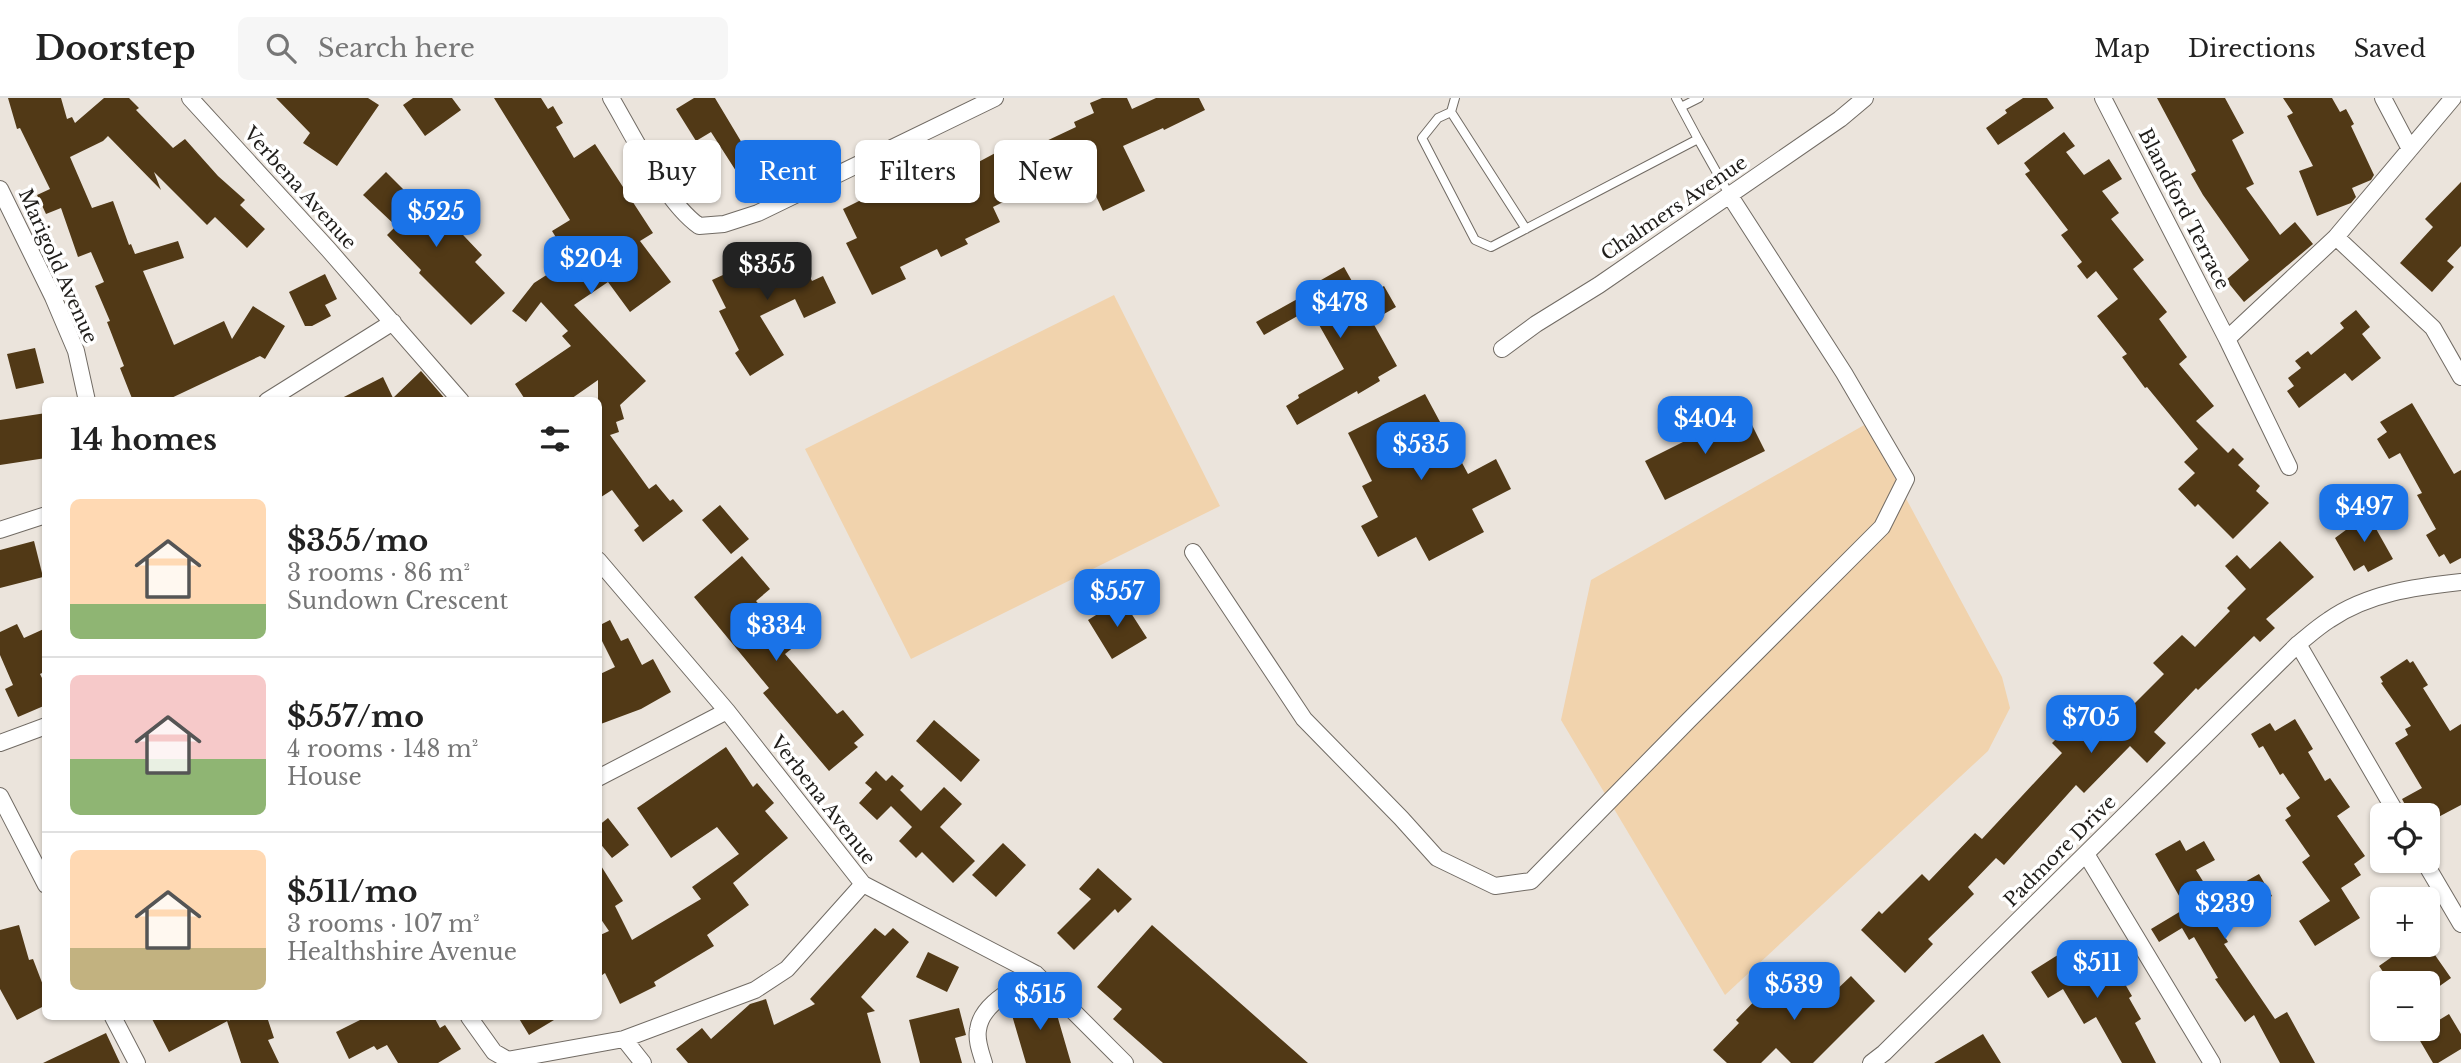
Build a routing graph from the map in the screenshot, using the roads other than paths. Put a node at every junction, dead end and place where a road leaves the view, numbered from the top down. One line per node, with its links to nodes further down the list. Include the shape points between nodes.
1 (190, 98): 19 (street, Verbena Avenue)
2 (611, 98): 3 (street, via 667,192 699,226 758,213)
3 (993, 98)
4 (1455, 98): 12 (lane)
5 (1676, 98): 11 (lane)
6 (1699, 98): 11 (lane)
7 (1866, 98): 16 (street, Chalmers Avenue)
8 (2103, 98): 20 (street, Blandford Terrace)
9 (2383, 98): 14 (street)
10 (2453, 98): 14 (street)
11 (1681, 107): 13 (lane)
12 (1451, 112): 17 (lane); 17 (lane, via 1438,118 1422,138 1475,240 1491,247)
13 (1698, 139): 16 (lane); 17 (lane)
14 (2410, 149): 18 (street)
15 (0, 189): 23 (street, Marigold Avenue, via 76,351)
16 (1730, 196): 21 (street, Chalmers Avenue); 29 (street, via 1906,479 1882,527 1531,881 1495,886 1437,858 1304,719)
17 (1526, 229)
18 (2336, 237): 20 (street); 22 (street, via 2433,328)
19 (393, 322): 24 (street); 25 (street, Verbena Avenue)
20 (2227, 338): 26 (street, Blandford Terrace)
21 (1502, 349)
22 (2461, 377)
23 (86, 397)
24 (273, 397)
25 (458, 397)
26 (2290, 467)
27 (42, 516): 28 (street)
28 (0, 530)
29 (1192, 552)
30 (602, 565): 33 (street, Verbena Avenue)
31 (2461, 582): 32 (street, Padmore Drive, via 2393,591 2330,619)
32 (2298, 644): 38 (street); 39 (street, Padmore Drive)
33 (727, 711): 36 (street); 42 (street, Verbena Avenue)
34 (42, 727): 35 (street)
35 (0, 743)
36 (602, 776)
37 (0, 796): 41 (street)
38 (2390, 803)
39 (2086, 854): 48 (street, Padmore Drive); 53 (street)
40 (2431, 873): 43 (street)
41 (42, 877)
42 (863, 884): 44 (street, Verbena Avenue); 47 (street, via 787,969 755,990)
43 (2461, 924)
44 (1036, 974): 51 (street, via 995,1002 981,1019 978,1040); 52 (street, Verbena Avenue)
45 (115, 1020): 49 (street)
46 (471, 1020): 47 (street, via 494,1052 508,1059)
47 (624, 1039): 50 (street)
48 (1881, 1060)
49 (137, 1063)
50 (643, 1063)
51 (984, 1063)
52 (1125, 1063)
53 (2212, 1063)

